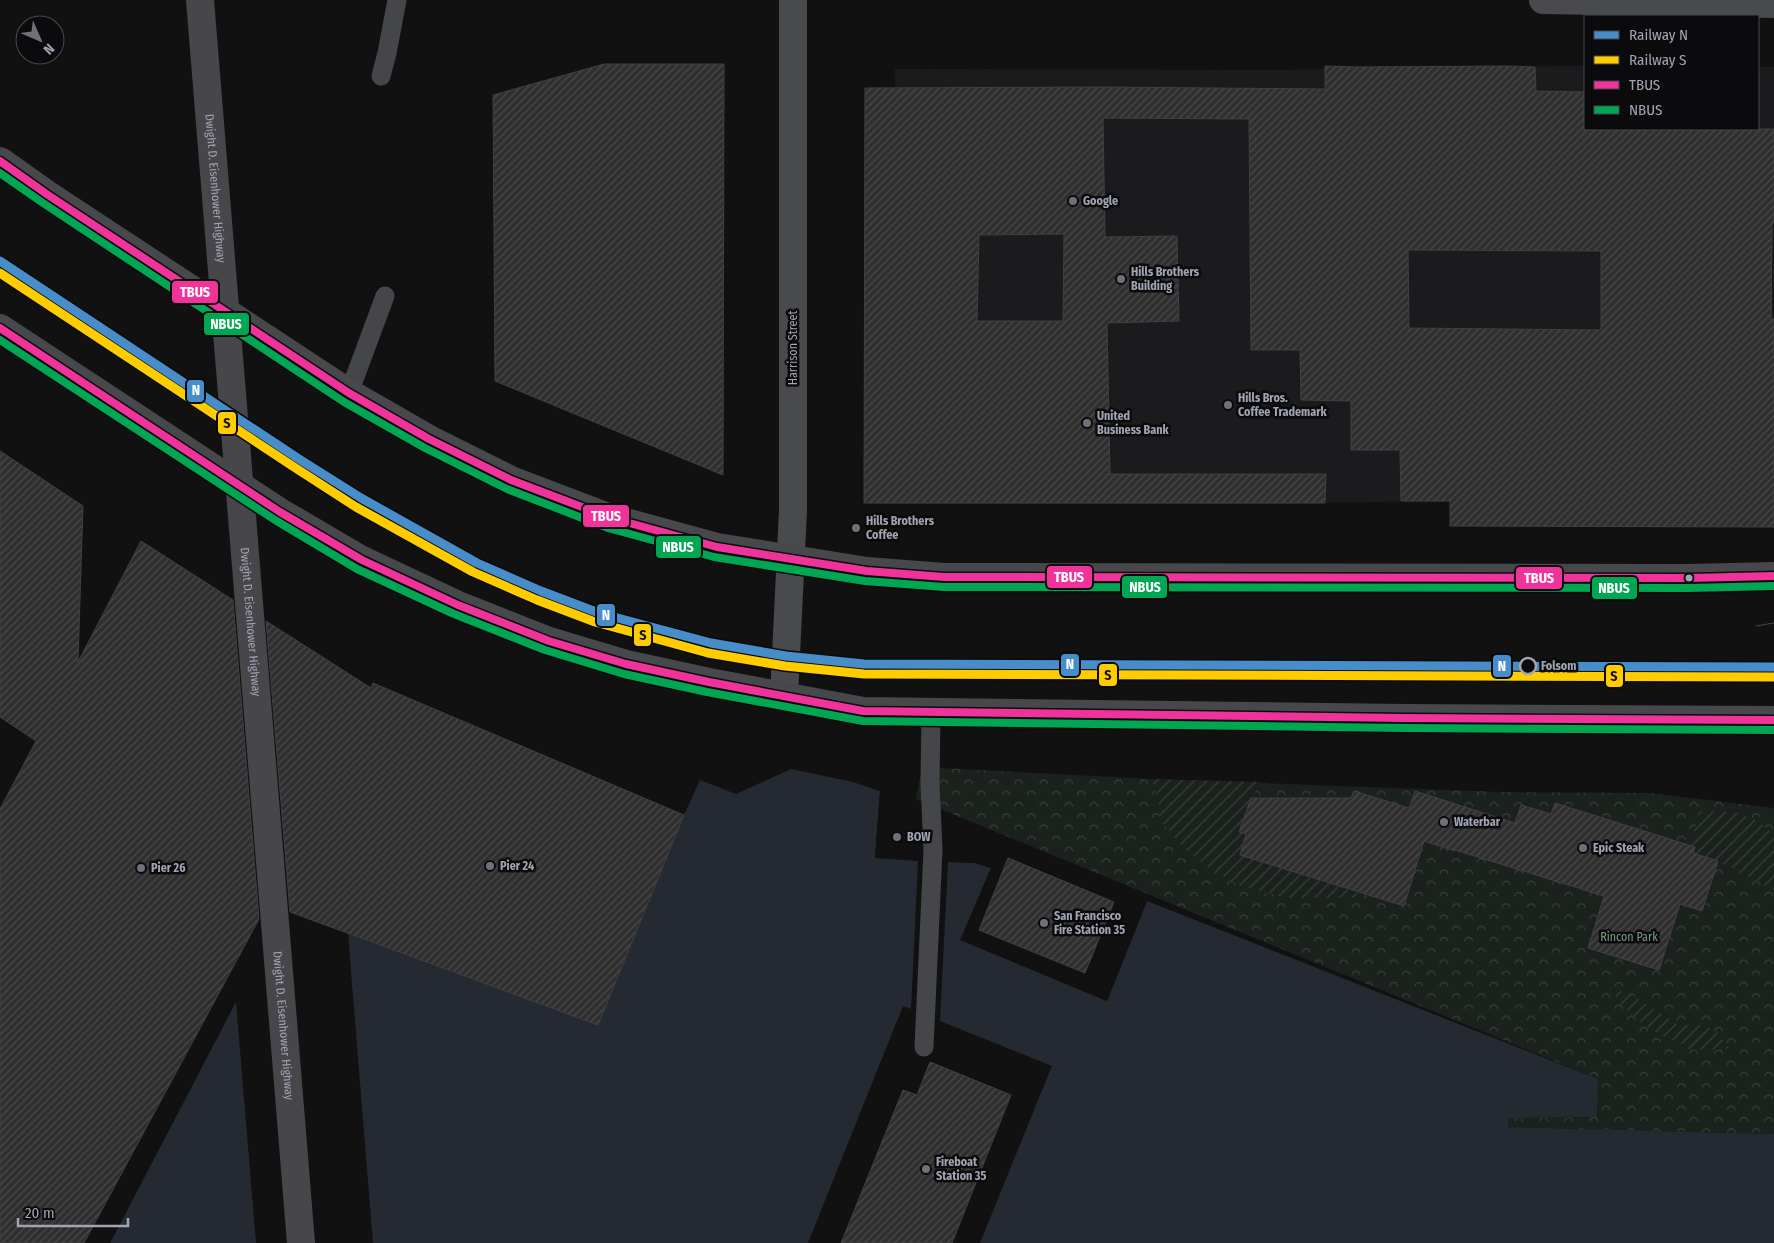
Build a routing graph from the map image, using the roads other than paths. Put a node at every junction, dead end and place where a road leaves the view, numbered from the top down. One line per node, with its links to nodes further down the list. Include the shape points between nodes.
1 (200, 0): 18 (highway, Dwight D. Eisenhower Highway, bridge)
2 (219, 0): 19 (highway, Dwight D. Eisenhower Highway)
3 (397, 0): 7 (lane)
4 (793, 0): 12 (main road, Harrison Street)
5 (1543, 0): 6 (main road)
6 (1774, 4)
7 (381, 76)
8 (0, 161): 11 (main road)
9 (385, 296): 11 (lane)
10 (0, 328): 14 (main road, via 280,512 362,560 458,606 549,641 626,664)
11 (349, 393): 12 (main road, via 429,440 511,480 611,518 717,546)
12 (792, 559): 13 (main road, via 866,571 944,577); 14 (main road, Harrison Street)
13 (1774, 576)
14 (784, 696): 15 (main road, via 863,711)
15 (931, 711): 16 (main road); 17 (lane, via 933,861)
16 (1774, 720)
17 (924, 1047)
18 (301, 1243)
19 (320, 1243)

